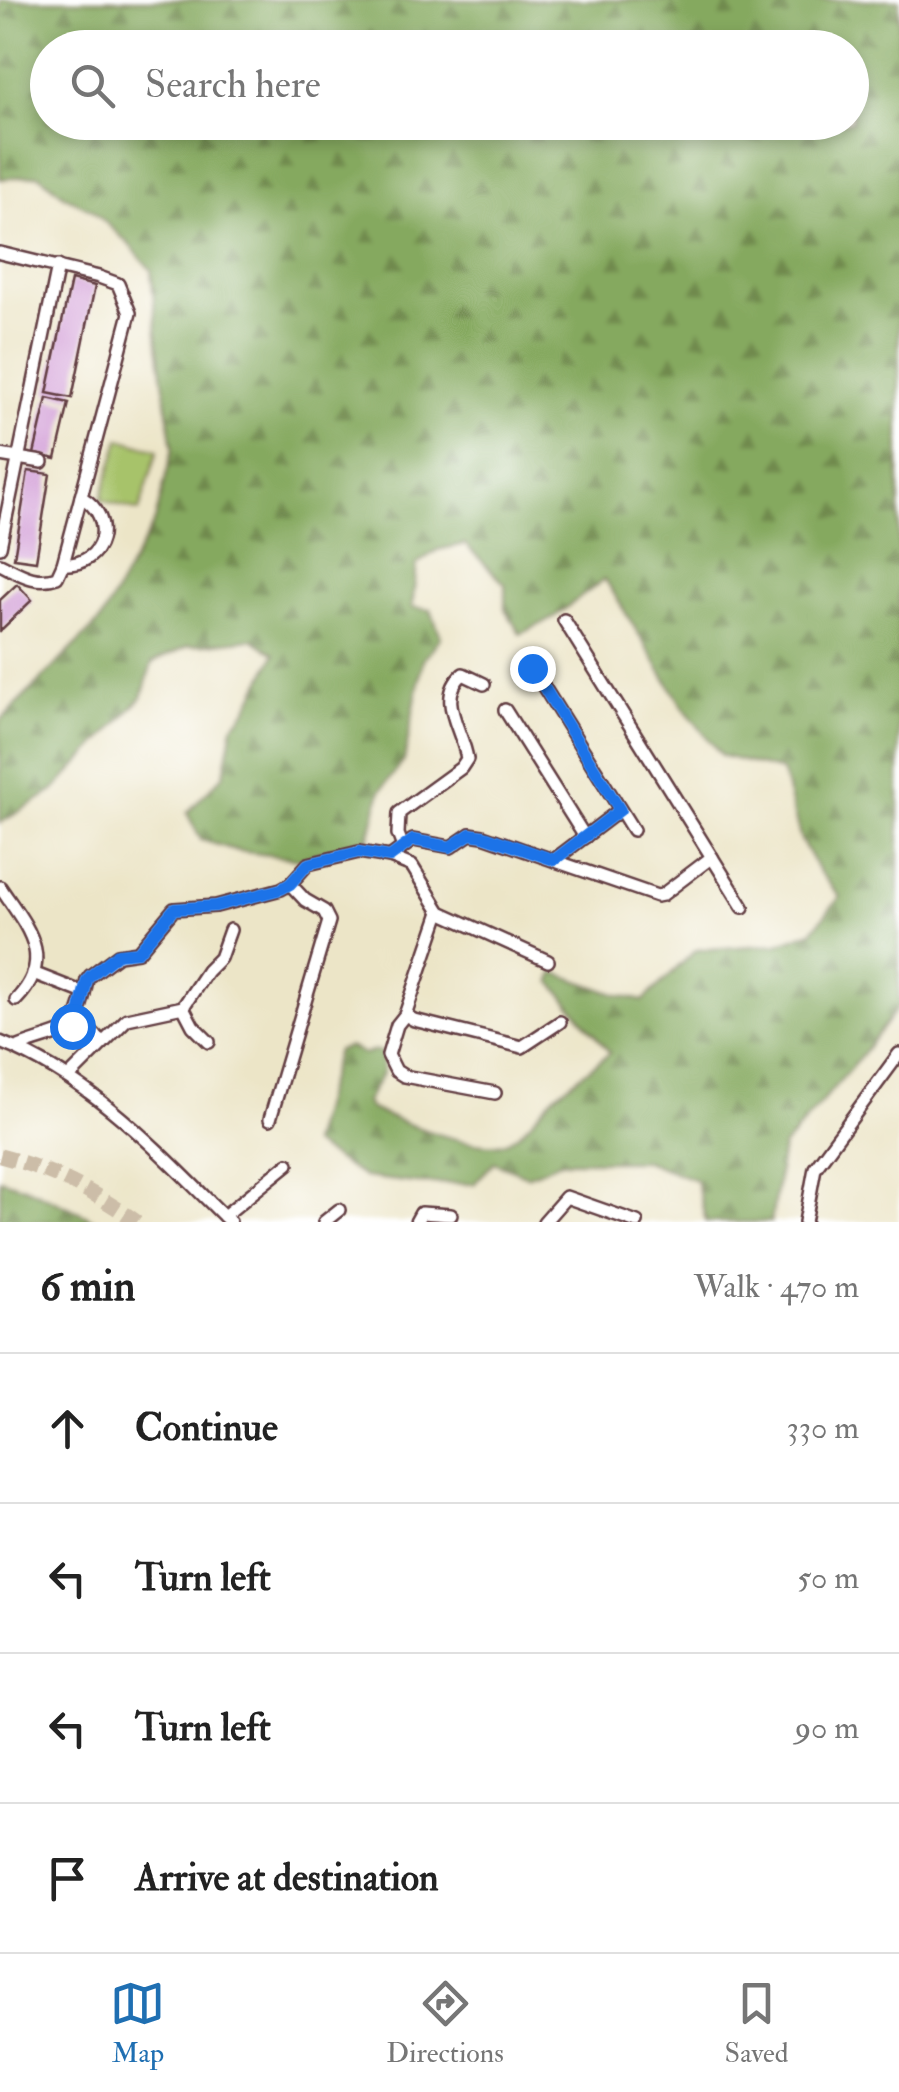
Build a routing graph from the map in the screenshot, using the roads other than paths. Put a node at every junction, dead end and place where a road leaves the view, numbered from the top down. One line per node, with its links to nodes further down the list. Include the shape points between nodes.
1 (0, 253): 2 (street)
2 (58, 266): 4 (street); 6 (street, via 118,284 130,313)
3 (0, 455): 4 (street)
4 (18, 458): 5 (street); 7 (street)
5 (42, 462)
6 (80, 497): 9 (street); 9 (street, via 96,508 103,534 86,562)
7 (0, 547)
8 (0, 564): 9 (street, via 35,581 56,577)
9 (63, 564)
10 (564, 620): 19 (street)
11 (532, 668): 14 (street)
12 (484, 684): 17 (street, via 458,677 452,718 467,759 399,813)
13 (505, 710): 16 (street)
14 (620, 810): 15 (street); 16 (street)
15 (632, 830)
16 (584, 836): 20 (street)
17 (403, 847): 18 (street); 20 (street, via 413,840 450,847 470,834)
18 (390, 857): 21 (street, via 359,852 308,864); 24 (street, via 415,869)
19 (712, 857): 20 (street, via 657,896); 23 (street)
20 (554, 860)
21 (290, 884): 28 (street, via 216,906 174,909 138,952 118,954 90,976); 43 (street, via 329,920)
22 (0, 887): 27 (street, via 34,939)
23 (743, 907)
24 (440, 912): 26 (street); 31 (street)
25 (230, 930): 30 (street, via 220,958)
26 (548, 961)
27 (34, 973): 28 (street); 29 (street)
28 (84, 993): 32 (street)
29 (16, 1000)
30 (182, 1007): 35 (street); 36 (street, via 127,1019)
31 (405, 1015): 33 (street, via 522,1047); 42 (street, via 388,1052 400,1074)
32 (78, 1018): 36 (street); 37 (street, via 59,1035)
33 (560, 1022)
34 (0, 1042): 37 (street)
35 (209, 1042)
36 (103, 1043): 40 (street)
37 (16, 1048): 40 (street)
38 (899, 1054): 39 (street)
39 (887, 1070): 41 (street); 52 (street, via 815,1168)
40 (69, 1077): 47 (street, via 169,1160)
41 (899, 1081)
42 (494, 1093)
43 (270, 1119)
44 (288, 1164): 47 (street)
45 (339, 1210): 48 (street)
46 (451, 1216): 49 (street, via 421,1213)
47 (227, 1219)
48 (324, 1222)
49 (416, 1222)
50 (544, 1222): 51 (street, via 566,1197)
51 (637, 1222)
52 (804, 1222)

